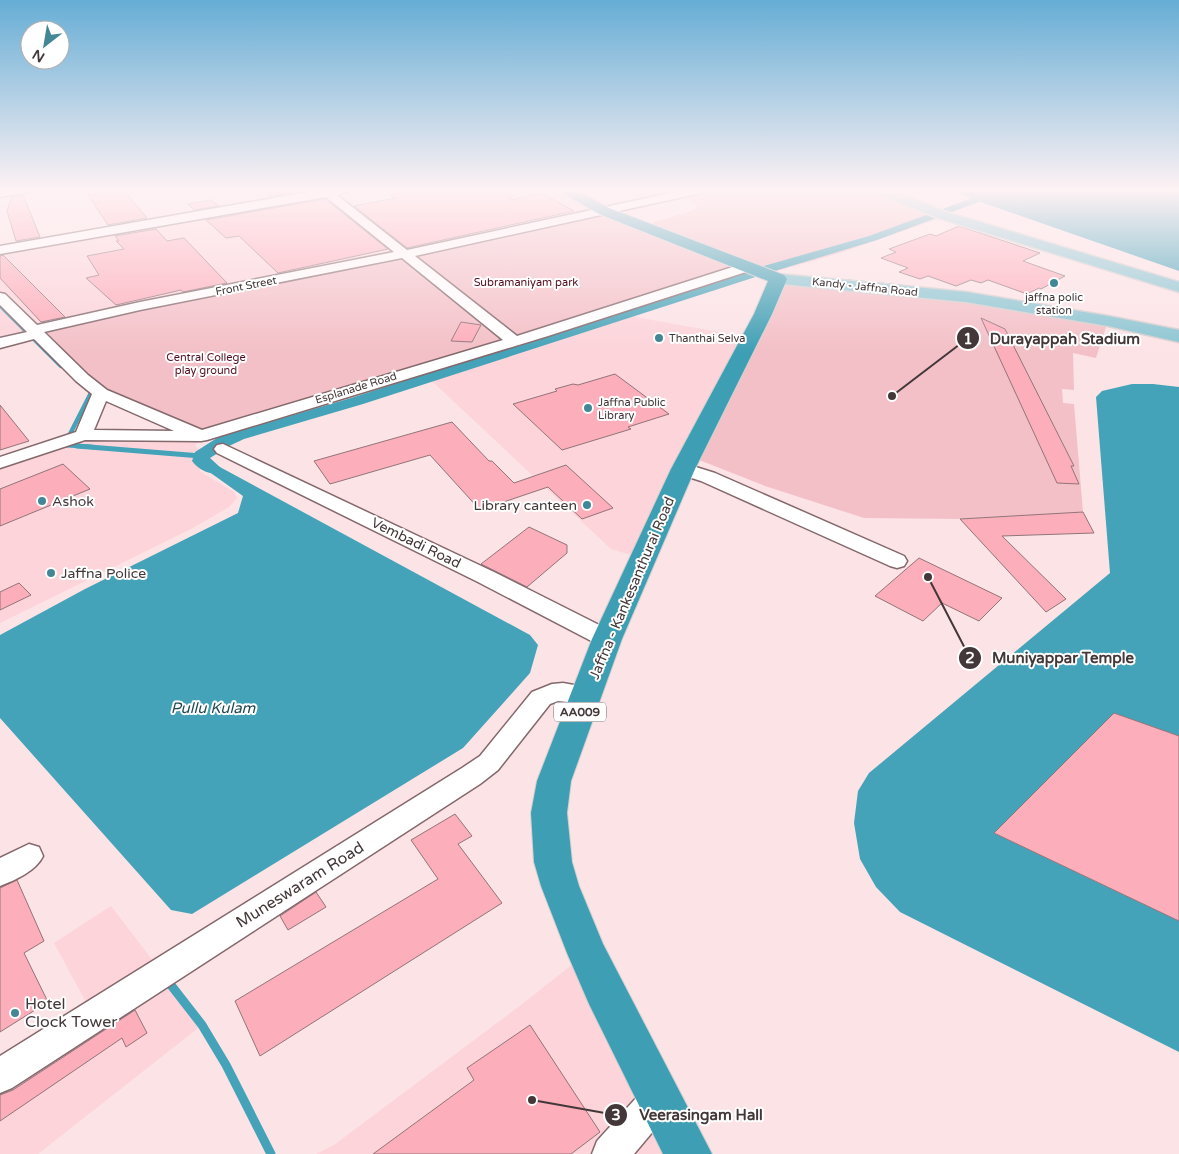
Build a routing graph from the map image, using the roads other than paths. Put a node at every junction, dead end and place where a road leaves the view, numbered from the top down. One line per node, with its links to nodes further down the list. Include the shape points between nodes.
1 (35, 244): 6 (street)
2 (392, 244): 7 (street)
3 (452, 244): 7 (street, Front Street)
4 (688, 244): 8 (highway, Kandy - Jaffna Road)
5 (1038, 244): 10 (main road)
6 (0, 250)
7 (405, 254): 12 (street, Front Street, via 140,306); 14 (street)
8 (747, 267): 9 (highway, Kandy - Jaffna Road); 14 (street, Esplanade Road, via 620,310)
9 (778, 279): 13 (main road, Kandy - Jaffna Road, via 976,298); 20 (highway, Jaffna - Kankesanthurai Road / AA009)
10 (1179, 287)
11 (0, 297): 12 (street)
12 (36, 332): 15 (street, Front Street); 16 (street)
13 (1179, 336)
14 (514, 341): 18 (street, Esplanade Road, via 419,369)
15 (0, 343)
16 (101, 393): 17 (street); 18 (street)
17 (72, 439): 18 (street); 19 (street)
18 (213, 443): 22 (street, Vembadi Road)
19 (0, 463)
20 (683, 469): 21 (street, via 708,477); 22 (highway, Jaffna - Kankesanthurai Road / AA009)
21 (896, 561)
22 (607, 639): 23 (highway, Jaffna - Kankesanthurai Road / AA009)
23 (587, 694): 26 (street, Muneswaram Road, via 550,692 541,698 489,763 471,776); 27 (highway, Jaffna - Kankesanthurai Road / AA009, via 554,782 550,813 553,862 597,975)
24 (29, 856): 25 (street)
25 (0, 873)
26 (0, 1076)
27 (659, 1098): 28 (street); 29 (highway, Jaffna - Kankesanthurai Road / AA009)
28 (610, 1154)
29 (688, 1154)

